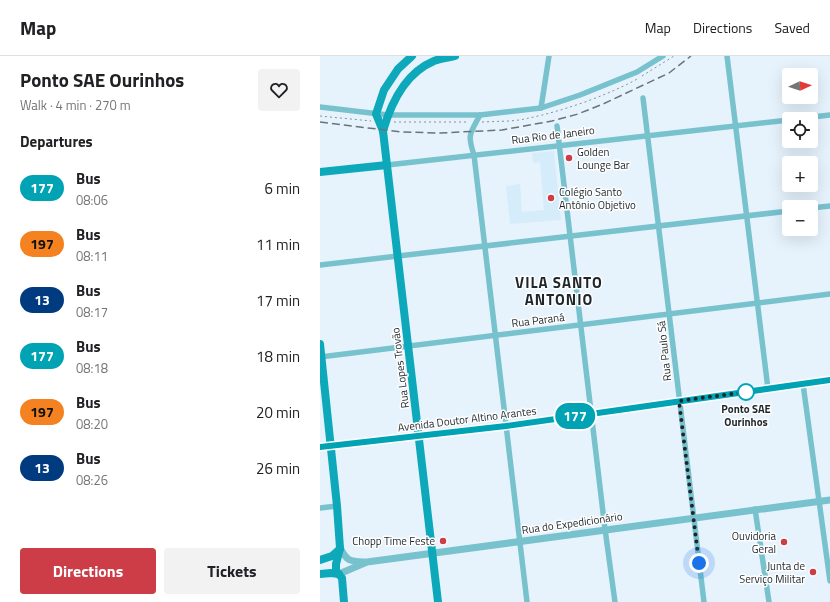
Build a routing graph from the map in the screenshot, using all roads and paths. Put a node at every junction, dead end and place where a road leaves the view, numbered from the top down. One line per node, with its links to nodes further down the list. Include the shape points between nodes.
1 (412, 56): 9 (main road, via 398,69 384,90)
2 (455, 56): 10 (main road, via 434,61 409,78 397,94)
3 (549, 56): 8 (street)
4 (663, 56): 8 (street, via 637,72)
5 (727, 56): 16 (street)
6 (643, 98): 18 (street, Rua Paulo Sá)
7 (320, 108): 9 (street)
8 (541, 108): 11 (street)
9 (376, 114): 10 (street); 17 (main road)
10 (388, 115): 11 (street); 17 (main road)
11 (480, 115): 20 (street, via 470,132 469,140)
12 (830, 115): 13 (street)
13 (818, 116)
14 (782, 121): 16 (street, Rua Rio de Janeiro)
15 (557, 126): 19 (street)
16 (736, 126): 18 (street, Rua Rio de Janeiro); 26 (street)
17 (383, 131): 21 (main road, Rua Lopes Trovão)
18 (647, 135): 19 (street, Rua Rio de Janeiro); 27 (street, Rua Paulo Sá)
19 (560, 146): 20 (street, Rua Rio de Janeiro); 28 (street)
20 (474, 155): 21 (street, Rua Rio de Janeiro); 29 (street)
21 (387, 165): 22 (main road, Rua Rio de Janeiro); 30 (main road, Rua Lopes Trovão)
22 (320, 172)
23 (830, 206): 24 (street)
24 (818, 207)
25 (782, 212): 26 (street)
26 (747, 216): 27 (street); 33 (street)
27 (660, 226): 28 (street); 34 (street, Rua Paulo Sá)
28 (571, 236): 29 (street); 35 (street)
29 (485, 246): 30 (street); 36 (street)
30 (397, 256): 31 (street); 38 (main road, Rua Lopes Trovão)
31 (320, 265)
32 (830, 294): 33 (street, Rua Paraná)
33 (758, 303): 34 (street, Rua Paraná); 42 (street)
34 (670, 314): 35 (street, Rua Paraná); 43 (street, Rua Paulo Sá)
35 (581, 325): 36 (street, Rua Paraná); 44 (street)
36 (495, 336): 38 (street, Rua Paraná); 45 (street)
37 (320, 344): 39 (main road)
38 (408, 346): 39 (street, Rua Paraná); 46 (main road, Rua Lopes Trovão)
39 (321, 357): 47 (main road)
40 (830, 380): 41 (street, Avenida Doutor Altino Arantes)
41 (803, 384): 42 (street, Avenida Doutor Altino Arantes); 50 (street)
42 (768, 389): 43 (street, Avenida Doutor Altino Arantes)
43 (679, 401): 44 (street, Avenida Doutor Altino Arantes); 54 (street, Rua Paulo Sá)
44 (592, 414): 45 (street, Avenida Doutor Altino Arantes); 55 (street)
45 (506, 426): 46 (street, Avenida Doutor Altino Arantes); 56 (street)
46 (419, 436): 47 (street, Avenida Doutor Altino Arantes); 58 (main road, Rua Lopes Trovão)
47 (332, 446): 48 (street, Avenida Doutor Altino Arantes); 51 (main road)
48 (320, 447)
49 (830, 500): 50 (street, Rua do Expedicionário)
50 (819, 502): 53 (street, Rua do Expedicionário); 63 (street)
51 (338, 506): 52 (street); 57 (main road)
52 (320, 508)
53 (755, 509): 54 (street, Rua do Expedicionário); 69 (street)
54 (693, 518): 55 (street, Rua do Expedicionário); 68 (street, Rua Paulo Sá)
55 (605, 529): 56 (street, Rua do Expedicionário); 67 (street)
56 (519, 541): 58 (street, Rua do Expedicionário); 66 (street)
57 (340, 548): 59 (main road, via 332,556); 60 (street, via 346,558); 62 (main road, via 336,564)
58 (432, 553): 60 (street, Rua do Expedicionário); 65 (main road, Rua Lopes Trovão)
59 (320, 560)
60 (367, 562): 62 (street, Rua do Expedicionário)
61 (320, 574): 62 (main road, Rua do Expedicionário)
62 (339, 574): 64 (main road, via 342,578)
63 (830, 581)
64 (344, 602)
65 (438, 602)
66 (527, 602)
67 (615, 602)
68 (704, 602)
69 (769, 602)

